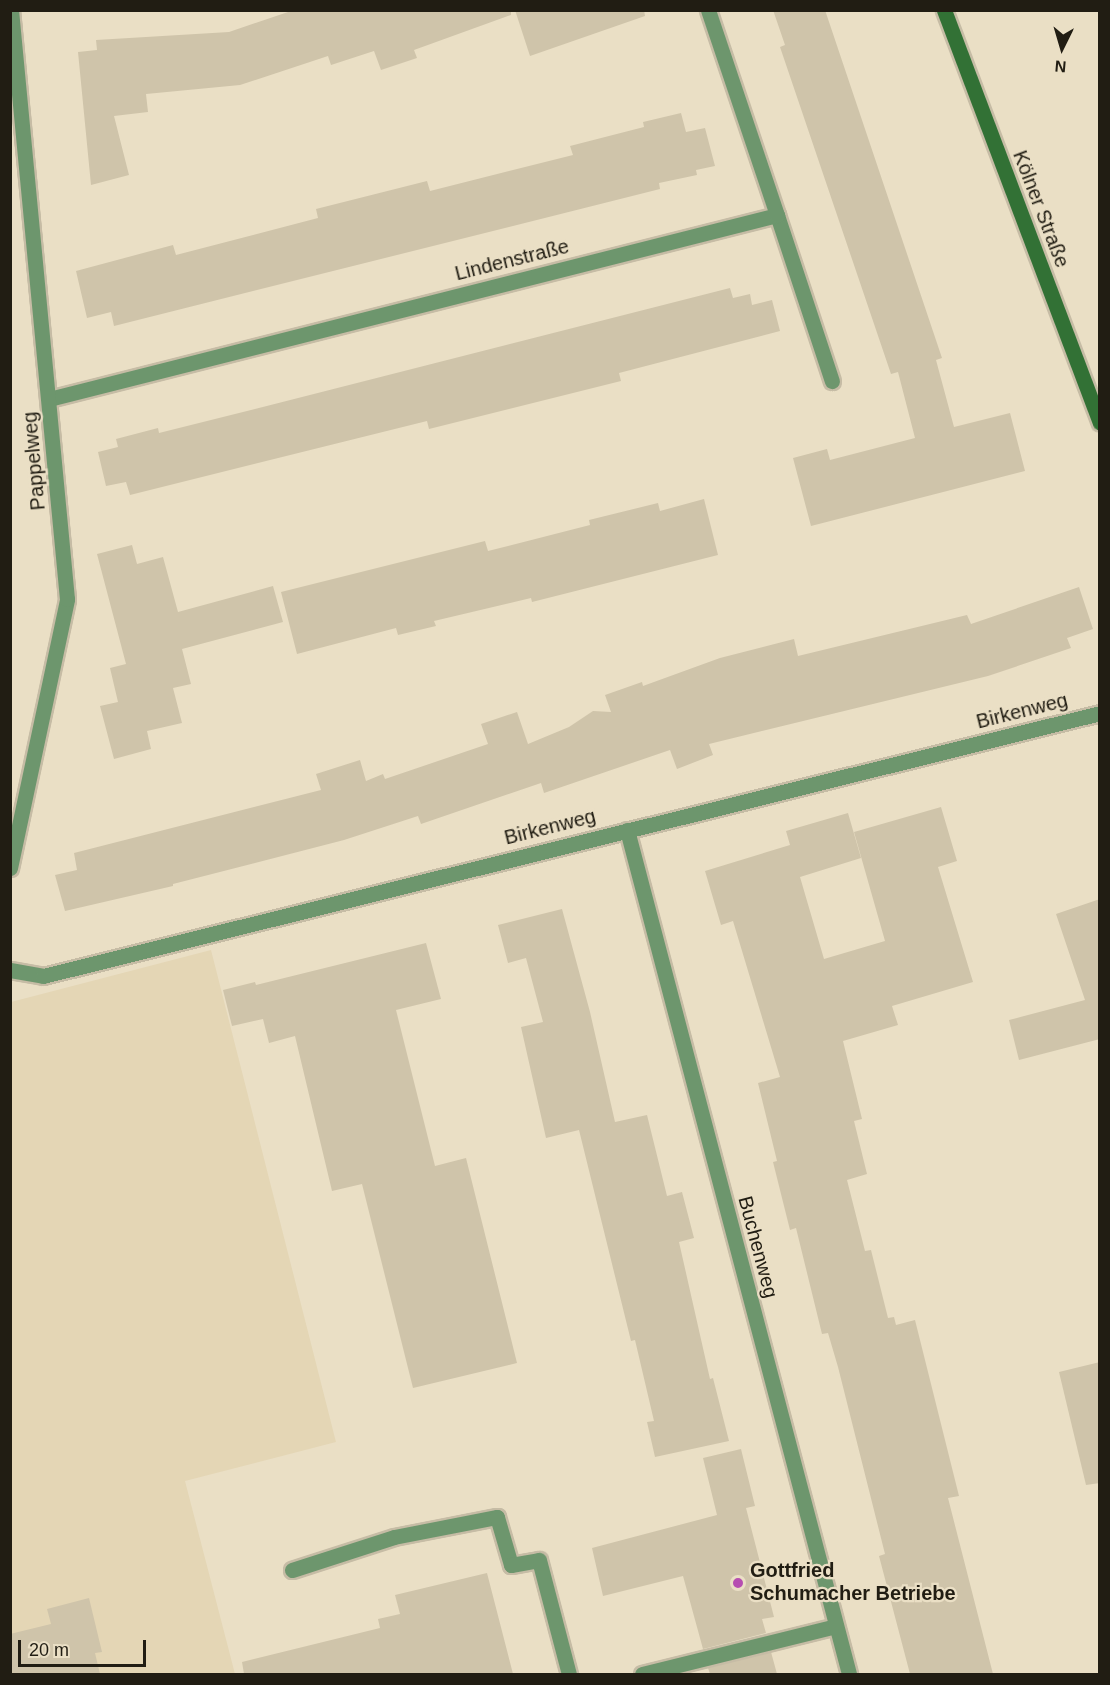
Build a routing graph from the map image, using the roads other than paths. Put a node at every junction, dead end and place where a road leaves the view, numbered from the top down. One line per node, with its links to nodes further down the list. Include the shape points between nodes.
1 (11, 10): 6 (street, Pappelweg)
2 (708, 10): 4 (street)
3 (945, 10): 7 (street, Kölner Straße)
4 (777, 215): 5 (street); 6 (street, Lindenstraße)
5 (832, 381)
6 (49, 399): 10 (street, Pappelweg, via 67,599)
7 (1100, 423)
8 (1100, 713): 9 (street, Birkenweg)
9 (627, 830): 11 (street, Birkenweg, via 43,976); 13 (street, Buchenweg)
10 (10, 868)
11 (10, 970)
12 (292, 1570): 14 (street, via 394,1537 497,1517 511,1565 539,1560)
13 (836, 1626): 15 (street); 16 (street, Buchenweg)
14 (569, 1674)
15 (642, 1674)
16 (849, 1674)

